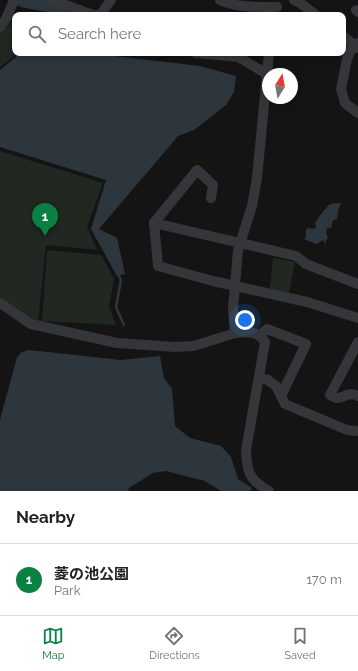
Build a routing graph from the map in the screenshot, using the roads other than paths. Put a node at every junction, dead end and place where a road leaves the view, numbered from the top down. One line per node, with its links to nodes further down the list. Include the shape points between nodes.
1 (52, 0): 7 (street)
2 (111, 0): 8 (street)
3 (220, 0): 6 (street, via 246,7)
4 (294, 0): 9 (street)
5 (13, 2): 10 (street)
6 (277, 7)
7 (85, 12)
8 (102, 12)
9 (312, 12)
10 (0, 27)
11 (346, 38): 12 (street)
12 (357, 46): 18 (street, via 350,51 347,59 341,89 345,103)
13 (228, 56): 16 (street, via 238,57)
14 (269, 56): 15 (street)
15 (268, 68)
16 (262, 71)
17 (264, 104): 21 (street, via 252,206)
18 (358, 113)
19 (211, 198): 20 (street, via 213,185 197,170)
20 (154, 222): 21 (street); 23 (street, via 158,266)
21 (239, 243): 22 (street, via 296,256 306,264); 23 (street)
22 (358, 284)
23 (234, 286): 25 (street, via 307,302); 26 (street)
24 (0, 303): 26 (street, via 31,324 117,343 194,346)
25 (358, 318)
26 (235, 333): 27 (street, via 249,332)
27 (260, 335): 29 (street, via 265,342); 30 (street, via 268,329 306,344)
28 (358, 342): 31 (street, via 330,395 335,398 351,394)
29 (259, 378): 30 (street, via 268,380 276,386); 33 (street, via 246,450 247,467 252,480)
30 (281, 396): 32 (street, via 286,404 347,430)
31 (358, 396)
32 (358, 431)
33 (269, 491)

